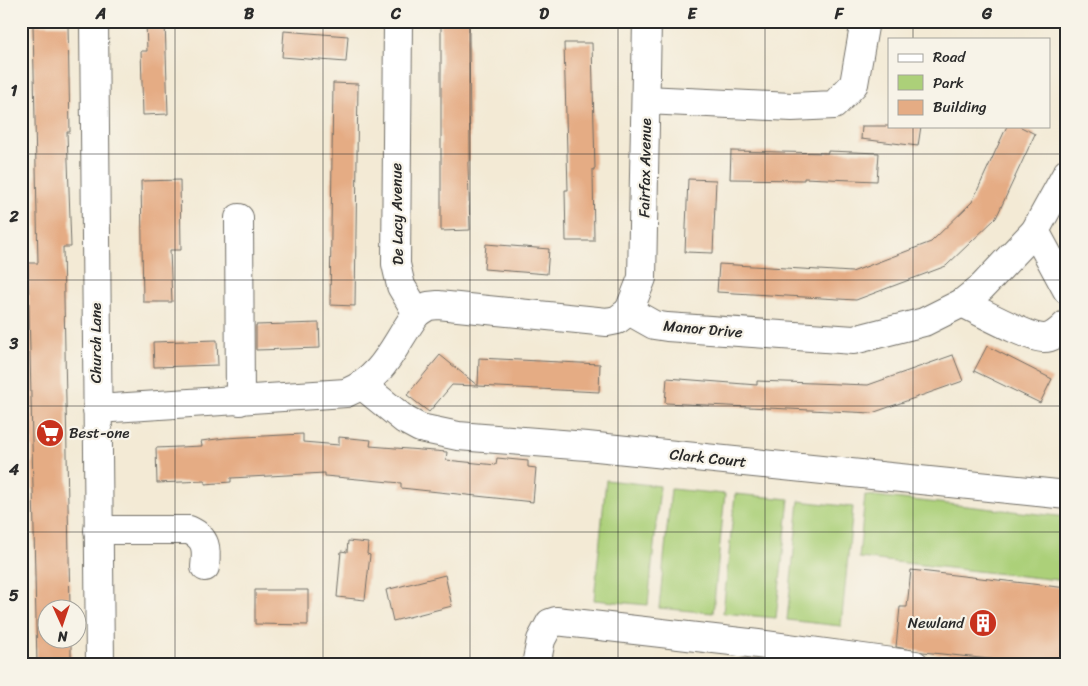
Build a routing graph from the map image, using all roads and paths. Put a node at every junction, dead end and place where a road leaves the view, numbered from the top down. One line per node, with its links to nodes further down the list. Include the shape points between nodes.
1 (94, 21): 16 (street, Church Lane)
2 (398, 21): 12 (street, De Lacy Avenue, via 396,264 401,286)
3 (648, 21): 5 (street, Fairfax Avenue)
4 (865, 21): 5 (street, via 854,84 834,105 792,107)
5 (646, 100): 11 (street, Fairfax Avenue, via 642,278)
6 (1067, 173): 8 (street, Manor Drive)
7 (239, 218): 15 (street)
8 (1035, 231): 9 (street); 10 (street, Manor Drive, via 982,288)
9 (1067, 290)
10 (962, 303): 11 (street, Manor Drive, via 924,322 854,340 666,327 654,325); 13 (street, via 1044,338 1054,336)
11 (629, 311): 12 (street, via 617,320 607,322 438,305 428,306)
12 (417, 313): 14 (street, via 380,370)
13 (1067, 324)
14 (363, 386): 15 (street, via 346,393); 17 (street, Clark Court, via 420,428 458,436)
15 (240, 401): 16 (street)
16 (97, 409): 18 (street, Church Lane)
17 (1067, 495)
18 (98, 530): 19 (street, via 189,530 205,542); 20 (street, Church Lane)
19 (205, 567)
20 (100, 665)
21 (536, 665): 22 (street, via 541,640 550,623 556,621)
22 (915, 665)

